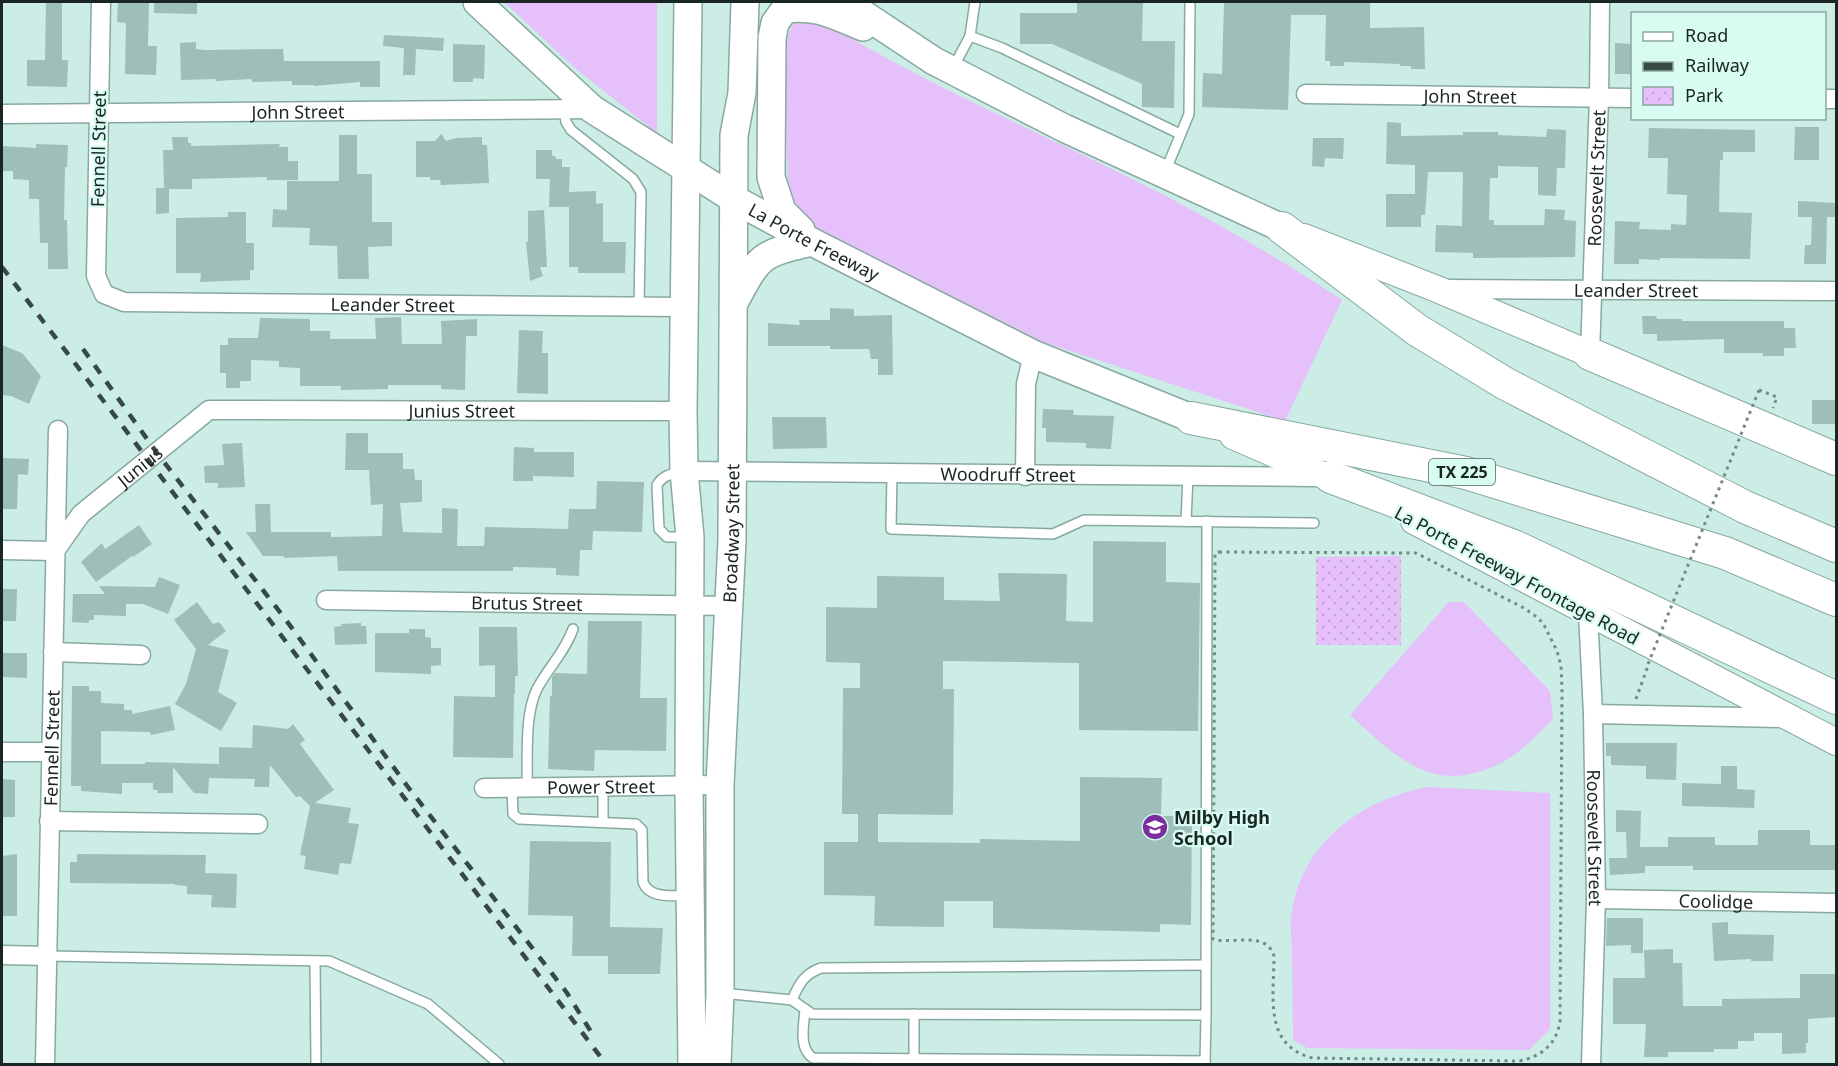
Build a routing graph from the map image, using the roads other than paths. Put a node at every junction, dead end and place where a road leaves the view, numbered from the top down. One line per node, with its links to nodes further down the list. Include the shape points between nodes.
1 (101, 2): 19 (street, Fennell Street)
2 (477, 2): 17 (main road, La Porte Freeway)
3 (688, 2): 22 (main road, Broadway Street)
4 (701, 2): 24 (main road, via 700,132 707,165)
5 (730, 2): 21 (main road)
6 (745, 2): 21 (main road, Broadway Street, via 742,93)
7 (845, 2): 12 (main road)
8 (975, 2): 11 (lane)
9 (1190, 2): 20 (lane, via 1189,114)
10 (1600, 2): 14 (street, Roosevelt Street)
11 (970, 36): 12 (lane); 20 (lane)
12 (943, 66): 23 (main road); 26 (main road, via 818,8 785,9 775,22 771,177 782,211)
13 (1306, 94): 14 (street, John Street)
14 (1599, 98): 15 (street, John Street); 28 (street, Roosevelt Street)
15 (1631, 98)
16 (564, 109): 17 (street, John Street); 19 (street, John Street); 32 (lane, via 571,130 633,179 641,192)
17 (592, 109): 22 (main road, La Porte Freeway)
18 (2, 114): 19 (street, John Street)
19 (98, 114): 30 (street, Fennell Street, via 96,276)
20 (1180, 134): 23 (lane)
21 (734, 135): 24 (main road, Broadway Street)
22 (685, 170): 24 (main road, La Porte Freeway); 33 (main road, Broadway Street)
23 (1164, 174): 25 (main road)
24 (726, 194): 26 (main road, La Porte Freeway); 31 (main road, Broadway Street)
25 (1282, 228): 27 (main road); 50 (highway, via 1417,330 1496,378 1745,507)
26 (812, 242): 31 (main road, via 773,251 762,258 751,270); 34 (main road, La Porte Freeway)
27 (1437, 289): 28 (street, Leander Street); 35 (main road)
28 (1593, 289): 29 (street, Leander Street); 35 (street, Roosevelt Street)
29 (1836, 291)
30 (104, 294): 32 (street, Leander Street, via 124,302)
31 (733, 305): 42 (main road, Broadway Street)
32 (639, 307): 33 (street, Leander Street)
33 (683, 307): 37 (main road, Broadway Street)
34 (1033, 354): 38 (main road, La Porte Freeway); 44 (street, via 1026,384)
35 (1590, 354): 40 (highway)
36 (240, 411): 37 (street, Junius Street); 52 (street, Junius, via 209,410 81,514)
37 (683, 411): 41 (main road, Broadway Street)
38 (1191, 418): 46 (main road, La Porte Freeway Frontage Road); 53 (highway, TX 225, via 1466,472 1725,553)
39 (58, 430): 52 (street, Fennell Street)
40 (1836, 459)
41 (684, 471): 42 (street, Woodruff Street); 56 (main road, Broadway Street, via 690,537)
42 (733, 473): 43 (street, Woodruff Street); 57 (main road, Broadway Street)
43 (892, 474): 44 (street, Woodruff Street); 47 (lane, via 891,529 1053,534 1084,520)
44 (1025, 476): 45 (street, Woodruff Street)
45 (1188, 476): 46 (street, Woodruff Street); 47 (lane)
46 (1331, 477): 58 (main road, La Porte Freeway Frontage Road); 63 (highway, via 1516,547)
47 (1186, 521): 48 (lane)
48 (1207, 521): 49 (lane); 83 (lane)
49 (1314, 523)
50 (1836, 546)
51 (2, 550): 52 (street)
52 (55, 551): 61 (street, Fennell Street)
53 (1760, 568): 55 (highway, TX 225); 59 (highway)
54 (326, 600): 56 (street, Brutus Street)
55 (1836, 600)
56 (690, 606): 57 (street, Brutus Street); 69 (main road, Broadway Street)
57 (728, 606): 70 (main road, Broadway Street)
58 (1588, 612): 64 (street, Roosevelt Street); 65 (main road, La Porte Freeway Frontage Road)
59 (1836, 624)
60 (573, 629): 72 (lane, via 536,692)
61 (53, 652): 62 (street); 68 (street, Fennell Street)
62 (141, 655)
63 (1836, 698)
64 (1593, 714): 65 (street); 78 (street, Roosevelt Street)
65 (1789, 718): 66 (main road, La Porte Freeway Frontage Road)
66 (1836, 742)
67 (2, 752): 68 (street)
68 (50, 752): 74 (street, Fennell Street)
69 (689, 785): 70 (street, Power Street); 71 (street, Power Street); 77 (main road, Broadway Street)
70 (720, 785): 84 (main road, Broadway Street)
71 (603, 786): 72 (street, Power Street); 75 (lane)
72 (519, 787): 73 (street, Power Street); 75 (lane, via 513,814 516,818)
73 (484, 788)
74 (50, 821): 76 (street); 81 (street, Fennell Street)
75 (603, 822): 77 (lane, via 631,822 642,830 643,882 649,892)
76 (258, 824)
77 (690, 896): 95 (main road, Broadway Street)
78 (1596, 899): 79 (street, Coolidge); 96 (street, Roosevelt Street)
79 (1836, 903)
80 (2, 955): 81 (street)
81 (48, 956): 82 (lane); 92 (street, Fennell Street)
82 (315, 961): 93 (lane); 94 (lane, via 329,961 428,1004)
83 (1206, 965): 85 (lane, via 821,968 809,972); 88 (lane)
84 (720, 993): 85 (lane); 89 (main road, Broadway Street)
85 (792, 1000): 86 (lane)
86 (805, 1009): 87 (lane, via 812,1014); 90 (lane, via 804,1046 813,1058)
87 (914, 1014): 88 (lane); 90 (lane)
88 (1206, 1016): 91 (lane)
89 (721, 1060)
90 (914, 1062): 91 (lane)
91 (1205, 1063)
92 (45, 1065)
93 (316, 1065)
94 (499, 1065)
95 (692, 1065)
96 (1591, 1065)

